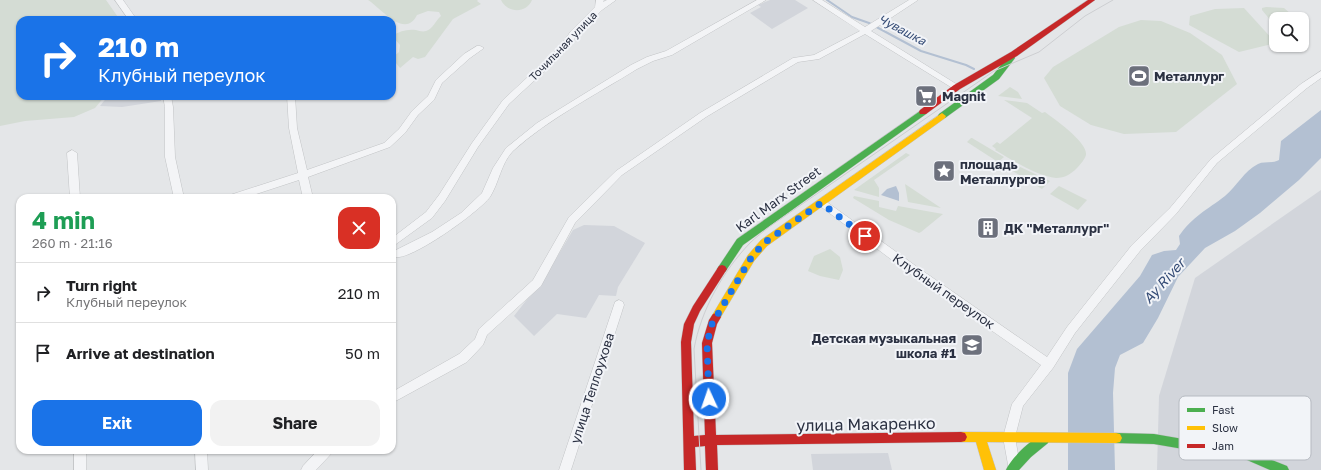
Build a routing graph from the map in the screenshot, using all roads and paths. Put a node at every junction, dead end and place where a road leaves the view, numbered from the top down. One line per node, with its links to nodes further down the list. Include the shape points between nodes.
1 (119, 0): 8 (street)
2 (612, 0): 7 (street, Точильная улица)
3 (762, 0): 26 (street, via 669,53 634,67 540,125 509,150 486,195 464,216 436,235)
4 (817, 0): 9 (street)
5 (914, 0): 9 (street)
6 (1092, 0): 11 (main road, Karl Marx Street)
7 (600, 4): 15 (street, Точильная улица, via 561,51)
8 (130, 16)
9 (867, 29): 14 (street); 29 (street, via 816,56 796,60 703,115 618,173 572,220 537,283 483,332 479,342 463,358)
10 (480, 48): 19 (street, via 467,56 439,82 431,98 387,145)
11 (1014, 54): 14 (main road, Karl Marx Street); 24 (main road, Karl Marx Street, via 996,77)
12 (538, 74): 15 (street)
13 (1321, 74): 28 (street, via 1214,161 1173,210 1136,248 1071,330)
14 (957, 86): 34 (main road, Karl Marx Street, via 750,234 732,253 689,324 686,342)
15 (520, 90): 25 (street, via 506,102 429,215)
16 (168, 100): 21 (street, via 170,157)
17 (291, 100): 19 (street, via 293,128)
18 (72, 153): 20 (street)
19 (304, 175): 22 (street); 23 (street)
20 (75, 194)
21 (178, 194)
22 (245, 194)
23 (307, 194)
24 (821, 203): 28 (street, Клубный переулок); 33 (main road, Karl Marx Street, via 764,243 751,258 712,324 707,343)
25 (396, 240)
26 (398, 254)
27 (619, 305): 44 (street, улица Теплоухова)
28 (1049, 364): 30 (street, via 1018,404)
29 (396, 396)
30 (1009, 437): 31 (main road, улица Макаренко); 32 (main road, улица Макаренко); 40 (street)
31 (980, 438): 33 (main road, улица Макаренко); 47 (main road)
32 (1044, 439): 35 (main road, улица Макаренко, via 1154,439); 40 (main road)
33 (711, 440): 34 (main road, улица Макаренко); 46 (main road, Karl Marx Street)
34 (689, 442): 45 (main road, Karl Marx Street)
35 (1179, 443)
36 (80, 454): 41 (street)
37 (201, 454): 42 (street)
38 (323, 454): 43 (street)
39 (1257, 460): 48 (main road, улица Макаренко)
40 (1013, 468)
41 (80, 470)
42 (202, 470)
43 (307, 470)
44 (565, 470)
45 (690, 470)
46 (712, 470)
47 (990, 470)
48 (1283, 470)

